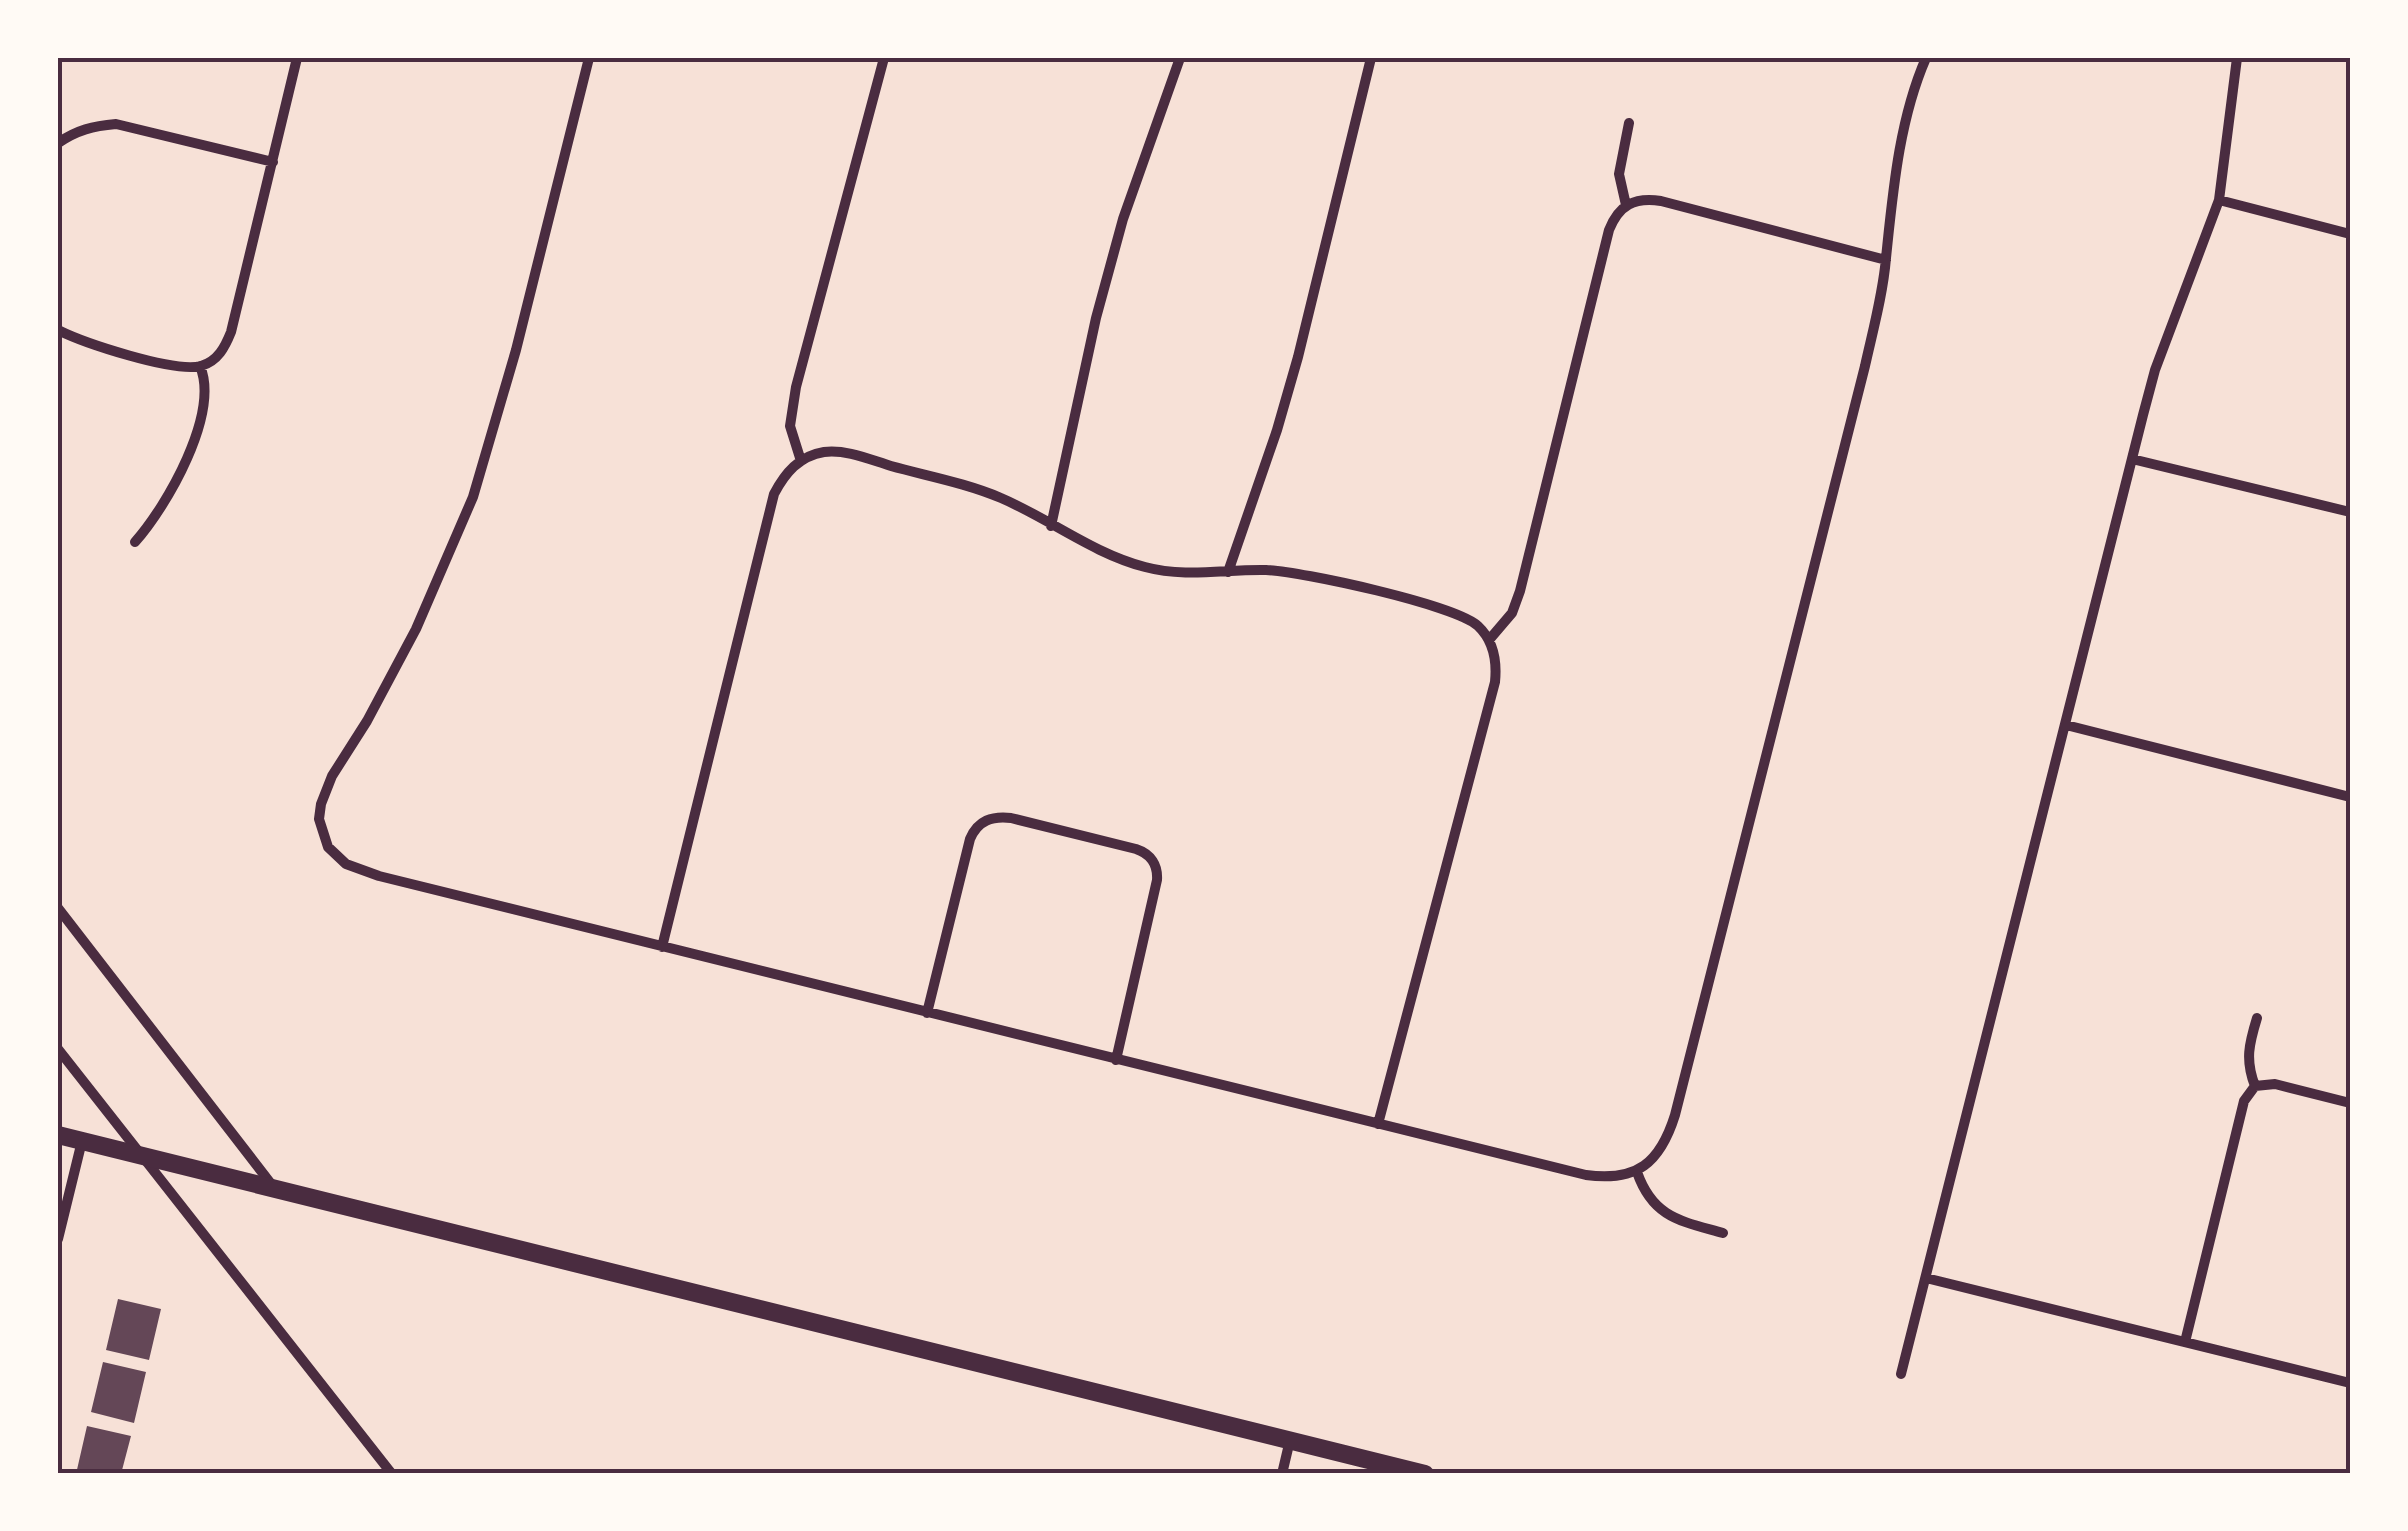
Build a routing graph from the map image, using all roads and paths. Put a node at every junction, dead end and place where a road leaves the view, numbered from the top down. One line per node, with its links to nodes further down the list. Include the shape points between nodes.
1 (297, 58): 10 (street)
2 (589, 58): 27 (street, via 473,497 416,629 332,776 320,804 322,833 336,858 360,871)
3 (884, 58): 18 (street, via 796,387 790,426)
4 (1180, 58): 20 (street, via 1118,236)
5 (1371, 58): 22 (street, via 1298,356)
6 (1926, 58): 14 (street, via 1891,195)
7 (2237, 58): 11 (street)
8 (1629, 123): 12 (street, via 1619,174)
9 (58, 143): 10 (street, via 74,132 116,124)
10 (272, 162): 16 (street, via 231,332 215,358)
11 (2218, 200): 13 (street); 17 (street, via 2156,370)
12 (1626, 205): 14 (street, via 1649,199); 23 (street, via 1609,230 1520,591)
13 (2350, 234)
14 (1886, 260): 38 (street, via 1865,366 1675,1115 1656,1156)
15 (58, 330): 16 (street, via 114,351)
16 (200, 366): 21 (street, via 206,394 190,451 166,502)
17 (2132, 459): 19 (street); 24 (street)
18 (800, 461): 20 (street, via 822,452 852,455 1002,498); 27 (street, via 774,494)
19 (2350, 512)
20 (1051, 526): 22 (street, via 1142,567)
21 (135, 542)
22 (1228, 572): 23 (street, via 1288,572 1458,613)
23 (1489, 640): 34 (street, via 1495,682)
24 (2066, 725): 25 (street); 42 (street)
25 (2350, 797)
26 (58, 908): 39 (street)
27 (662, 948): 28 (street)
28 (927, 1013): 31 (street); 31 (street, via 970,838 981,823 1011,818 1136,849 1154,862 1156,880)
29 (2257, 1018): 32 (street, via 2247,1050)
30 (58, 1049): 37 (street)
31 (1116, 1060): 34 (street)
32 (2255, 1086): 33 (street, via 2275,1084); 43 (street, via 2244,1101)
33 (2350, 1104)
34 (1378, 1124): 38 (street, via 1586,1175)
35 (58, 1135): 36 (street)
36 (82, 1141): 37 (street); 41 (street)
37 (144, 1156): 39 (street); 47 (street)
38 (1636, 1172): 40 (street, via 1649,1201 1664,1213)
39 (276, 1190): 46 (street)
40 (1724, 1233)
41 (58, 1238)
42 (1926, 1278): 43 (street); 44 (street)
43 (2184, 1342): 45 (street)
44 (1901, 1374)
45 (2350, 1382)
46 (1290, 1440): 48 (street); 49 (street)
47 (392, 1474)
48 (1282, 1474)
49 (1425, 1474)

